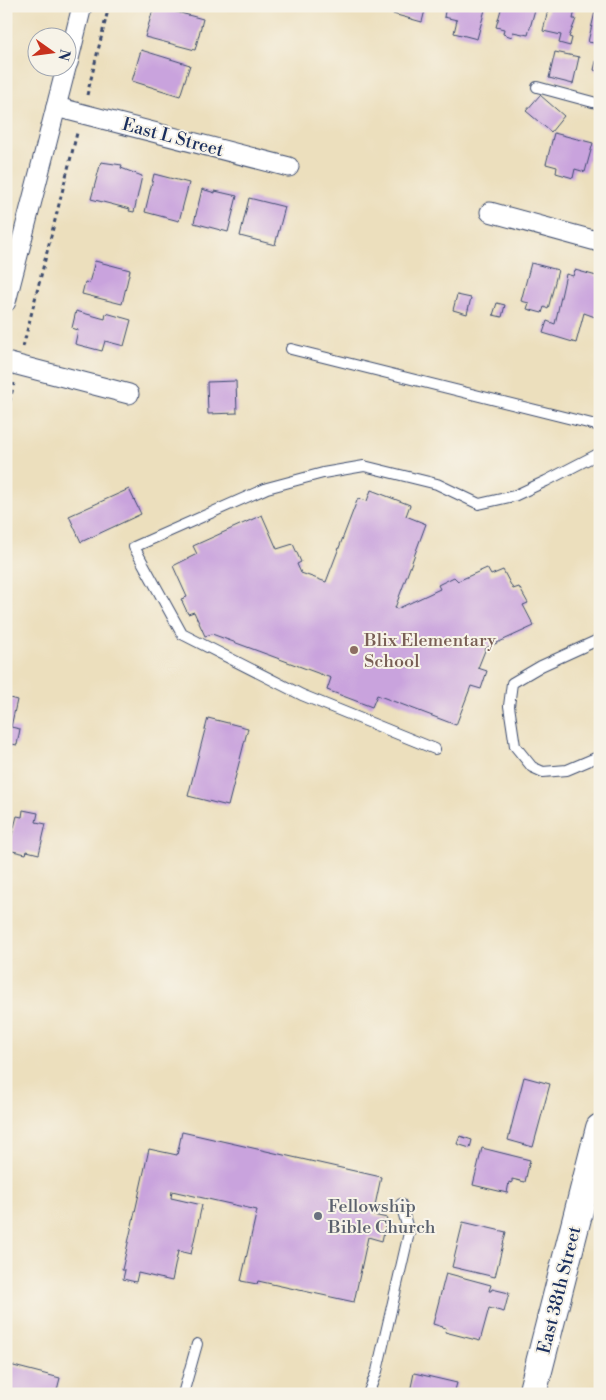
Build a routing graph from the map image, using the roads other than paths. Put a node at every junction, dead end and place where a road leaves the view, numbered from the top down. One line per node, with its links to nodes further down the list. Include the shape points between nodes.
1 (82, 6): 2 (street)
2 (77, 28)
3 (63, 78): 6 (street)
4 (537, 87): 5 (lane)
5 (600, 104)
6 (56, 107): 7 (street, East L Street); 10 (street)
7 (289, 167)
8 (490, 212): 9 (street)
9 (600, 242)
10 (6, 302)
11 (291, 349): 14 (lane)
12 (12, 364): 13 (street)
13 (129, 394)
14 (600, 426)
15 (600, 453): 17 (lane, via 514,496 479,504 437,484 364,466 323,473 267,488 134,547 182,634 302,694)
16 (600, 639): 18 (lane, via 512,683 510,706 515,746 532,767 544,772 567,770)
17 (435, 749)
18 (600, 756)
19 (600, 1128): 24 (main road, East 38th Street)
20 (401, 1204): 23 (lane, via 409,1233 377,1371)
21 (197, 1344): 22 (lane)
22 (183, 1394)
23 (368, 1394)
24 (532, 1394)

